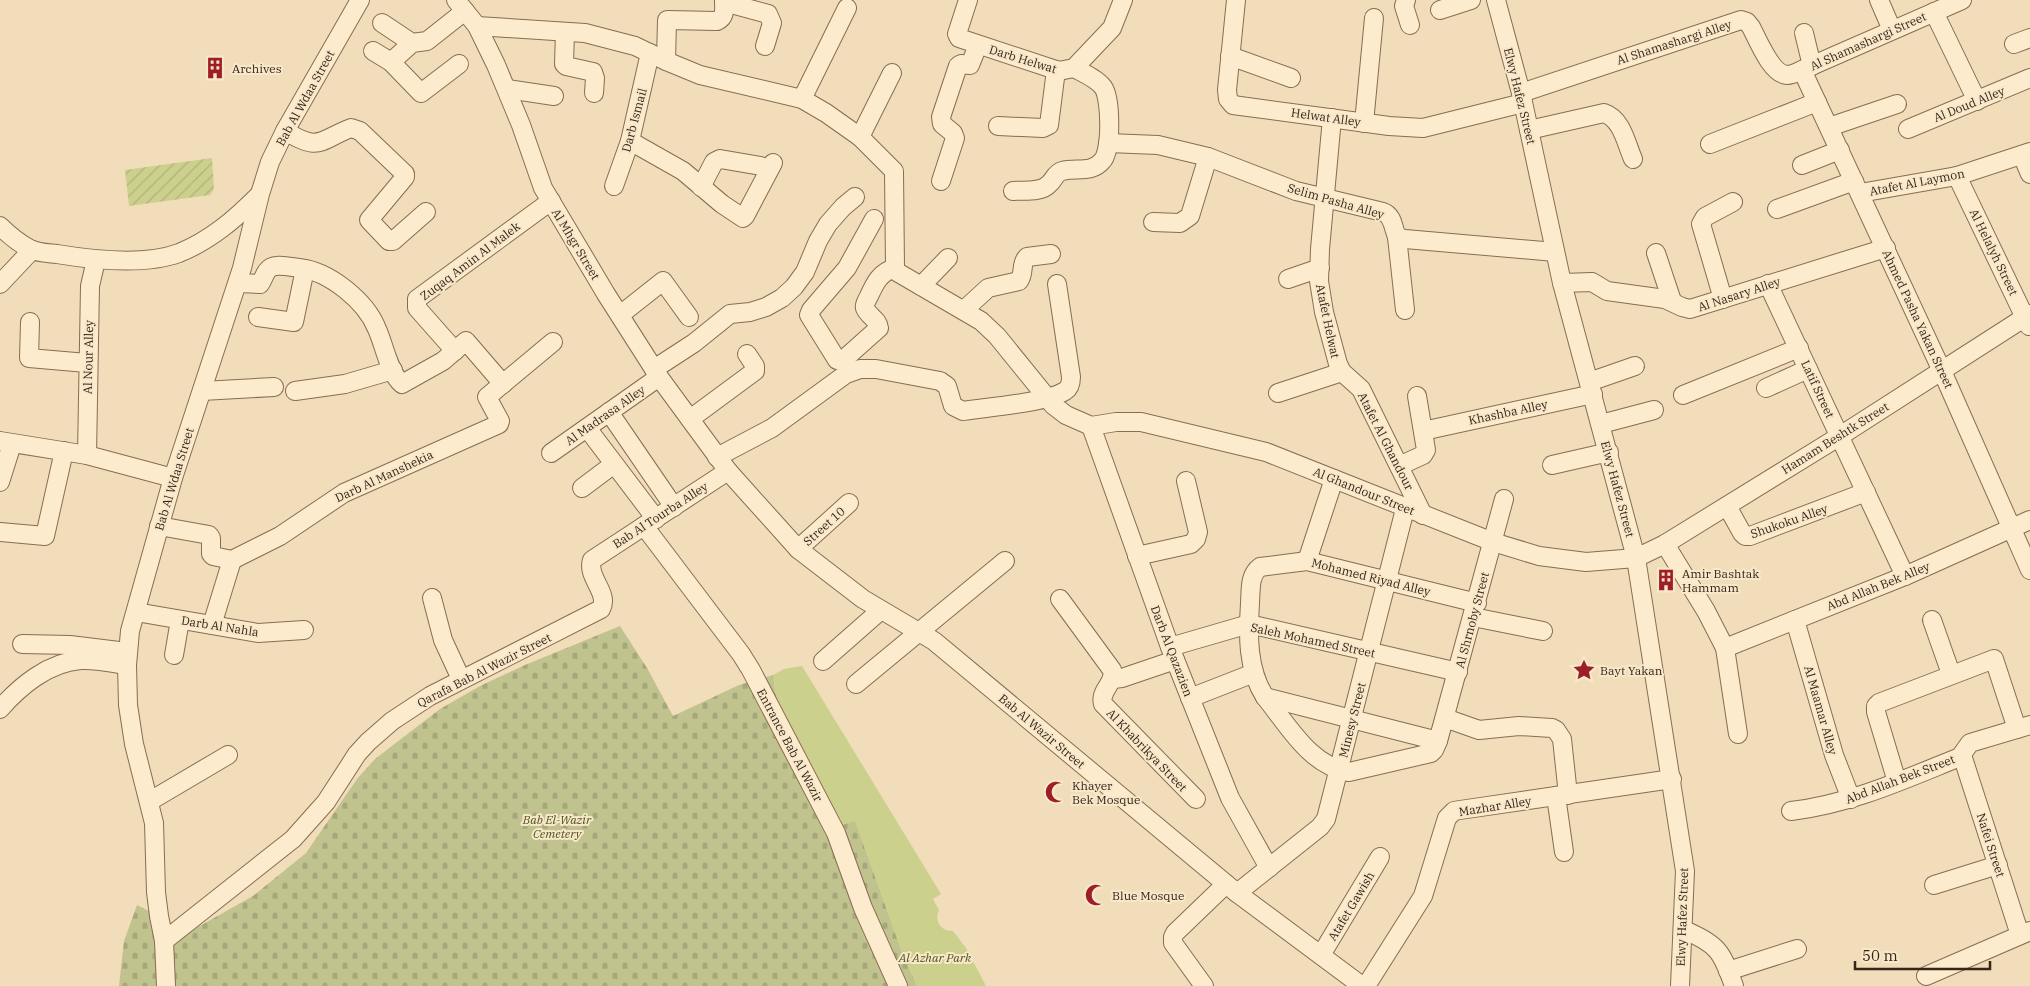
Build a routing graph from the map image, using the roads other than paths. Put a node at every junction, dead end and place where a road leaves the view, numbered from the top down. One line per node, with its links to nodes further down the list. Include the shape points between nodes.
1 (360, 0): 50 (street, Bab Al Wdaa Street)
2 (968, 0): 23 (street, Darb Helwat, via 957,34 960,39)
3 (1124, 0): 30 (street, Darb Helwat, via 1112,28)
4 (1236, 0): 26 (street, Helwat Alley)
5 (1406, 0): 17 (street, via 1404,6)
6 (1471, 0): 13 (street)
7 (1496, 0): 39 (street, Elwy Hafez Street)
8 (1879, 0): 19 (street)
9 (1962, 0): 14 (street, Al Shamashargi Street)
10 (724, 1): 24 (street, via 768,14 772,23); 27 (street, Darb Ismail, via 721,20 667,20)
11 (461, 6): 18 (street, Al Mhgr Street); 22 (street, via 427,41)
12 (847, 8): 40 (street)
13 (1440, 10)
14 (1934, 12): 19 (street, Al Shamashargi Street); 41 (street)
15 (1374, 18): 45 (street)
16 (382, 23): 22 (street)
17 (1410, 25)
18 (477, 26): 20 (street); 36 (street, Al Mhgr Street)
19 (1892, 30): 31 (street, Al Shamashargi Street)
20 (565, 32): 27 (street, via 615,40); 37 (street, via 564,64 593,72)
21 (1804, 33): 31 (street, Ahmed Pasha Yakan Street)
22 (412, 43): 28 (street)
23 (978, 45): 32 (street, Darb Helwat); 62 (street, via 970,65 958,66 941,117 942,124 955,138)
24 (765, 46)
25 (373, 51): 28 (street)
26 (1230, 56): 34 (street); 44 (street, Helwat Alley, via 1227,95 1233,105)
27 (658, 57): 40 (street, via 700,75); 52 (street, Darb Ismail)
28 (391, 62): 29 (street, via 421,93)
29 (458, 64)
30 (1074, 68): 32 (street, Darb Helwat); 53 (street, via 1096,81 1106,94)
31 (1807, 68): 39 (street, Al Shamashargi Alley, via 1787,75 1773,68 1747,22 1741,20); 42 (street, Ahmed Pasha Yakan Street)
32 (1056, 70): 46 (street, via 1049,125 1043,128)
33 (892, 73): 51 (street)
34 (1291, 78)
35 (2030, 78): 41 (street, Al Doud Alley)
36 (507, 88): 38 (street); 70 (street, Al Mhgr Street)
37 (594, 93)
38 (554, 96)
39 (1522, 98): 45 (street, Helwat Alley, via 1423,128); 49 (street, Elwy Hafez Street)
40 (802, 99): 51 (street)
41 (1977, 101): 48 (street, Al Doud Alley)
42 (1817, 102): 47 (street, Ahmed Pasha Yakan Street); 54 (street)
43 (1897, 104): 47 (street)
44 (1332, 118): 45 (street, Helwat Alley); 69 (street, Atafet Helwat)
45 (1364, 123)
46 (998, 126)
47 (1829, 126): 55 (street, Ahmed Pasha Yakan Street)
48 (1908, 128)
49 (1529, 130): 58 (street, via 1604,113 1618,124); 80 (street, Elwy Hafez Street)
50 (285, 131): 67 (street, Bab Al Wdaa Street, via 270,162); 73 (street, via 313,144 320,144 351,128 360,131 405,174 369,220 389,241)
51 (860, 137): 85 (street, via 894,171)
52 (630, 141): 63 (street, Darb Ismail); 64 (street, via 682,171)
53 (1108, 143): 57 (street, Selim Pasha Alley, via 1158,145); 66 (street, via 1102,162 1095,167 1062,171 1044,189)
54 (1710, 144)
55 (1840, 150): 59 (street); 65 (street, Ahmed Pasha Yakan Street)
56 (2026, 154): 60 (street); 61 (street, Atafet Al Laymon)
57 (1208, 157): 69 (street, Selim Pasha Alley, via 1296,191); 75 (street, via 1190,216 1180,223)
58 (1632, 159)
59 (1802, 165)
60 (2030, 174)
61 (1957, 176): 65 (street, Atafet Al Laymon); 102 (street, Al Helalyh Street)
62 (941, 181)
63 (614, 186)
64 (701, 187): 64 (street, via 744,217 767,165 720,159 714,162)
65 (1857, 187): 72 (street, Atafet Al Laymon); 78 (street, Ahmed Pasha Yakan Street)
66 (1012, 191)
67 (260, 194): 84 (street, via 206,240 177,253 135,260); 89 (street, Bab Al Wdaa Street)
68 (855, 197): 114 (street, Al Madrasa Alley, via 828,224 805,272 782,298 750,312 730,314)
69 (1325, 198): 77 (street, Selim Pasha Alley, via 1388,213); 86 (street, Atafet Helwat)
70 (550, 201): 99 (street, Al Mhgr Street); 106 (street, Zuqaq Amin Al Malek, via 417,299 418,308)
71 (1733, 202): 95 (street, via 1705,216 1701,224)
72 (1777, 209)
73 (426, 212)
74 (874, 219): 85 (street, via 847,268 809,316 837,360 842,361 879,328 865,305 876,281)
75 (1154, 222)
76 (0, 226): 79 (street)
77 (1397, 237): 80 (street); 98 (street)
78 (1886, 248): 93 (street, Al Nasary Alley); 112 (street, Ahmed Pasha Yakan Street)
79 (32, 250): 84 (street); 91 (street)
80 (1555, 252): 90 (street, Elwy Hafez Street)
81 (1656, 253): 96 (street)
82 (1051, 254): 97 (street, via 1027,257 1018,281 988,288)
83 (948, 258): 94 (street)
84 (96, 260): 108 (street, Al Nour Alley, via 90,286)
85 (895, 268): 94 (street, via 903,277)
86 (1320, 268): 88 (street); 113 (street, Atafet Helwat, via 1324,312)
87 (306, 269): 89 (street, via 273,266 267,270 260,284); 100 (street, via 294,322); 111 (street, via 340,285 362,304 378,330)
88 (1288, 279)
89 (238, 283): 119 (street, Bab Al Wdaa Street)
90 (1562, 283): 96 (street, Al Nasary Alley, via 1592,282 1607,291); 117 (street, Elwy Hafez Street)
91 (0, 284)
92 (1056, 284): 124 (street, via 1071,384 1066,390)
93 (1768, 284): 95 (street, Al Nasary Alley); 105 (street, Latif Street)
94 (921, 286): 97 (street)
95 (1723, 299): 96 (street, Al Nasary Alley, via 1690,309)
96 (1672, 301)
97 (964, 310): 124 (street, via 997,336)
98 (1405, 310)
99 (620, 315): 101 (street, via 663,281); 114 (street, Al Mhgr Street)
100 (258, 317)
101 (689, 317)
102 (2028, 320): 112 (street, Hamam Beshtk Street)
103 (30, 322): 108 (street, via 29,358)
104 (553, 342): 115 (street)
105 (1798, 348): 110 (street, Latif Street); 122 (street)
106 (455, 351): 111 (street, via 405,384); 115 (street, via 466,341)
107 (747, 354): 127 (street, via 755,366 754,371)
108 (87, 363): 137 (street, Al Nour Alley)
109 (1635, 366): 117 (street, Khashba Alley)
110 (1808, 369): 118 (street); 132 (street, Latif Street)
111 (393, 370): 120 (street, via 345,384)
112 (1942, 371): 132 (street, Hamam Beshtk Street); 157 (street, Ahmed Pasha Yakan Street)
113 (1342, 372): 121 (street); 141 (street, Atafet Al Ghandour, via 1361,389)
114 (657, 373): 126 (street, Al Madrasa Alley); 127 (street, Al Mhgr Street)
115 (503, 384): 164 (street, Darb Al Manshekia, via 487,397 500,421 498,424 344,493 280,536)
116 (274, 388): 119 (street)
117 (1591, 388): 128 (street, Elwy Hafez Street); 131 (street, Khashba Alley)
118 (1766, 388)
119 (202, 391): 142 (street, Bab Al Wdaa Street)
120 (296, 391)
121 (1278, 393)
122 (1683, 395)
123 (1417, 396): 131 (street)
124 (1046, 398): 129 (street, via 1066,415); 139 (street, Bab Al Tourba Alley, via 963,411 953,406 947,386 940,380 860,369 846,374)
125 (1654, 410): 128 (street)
126 (609, 412): 130 (street, Al Madrasa Alley); 151 (street)
127 (690, 419): 139 (street, Al Mhgr Street)
128 (1601, 424): 135 (street, Elwy Hafez Street)
129 (1091, 426): 143 (street, Al Ghandour Street, via 1141,422 1266,452); 162 (street, Darb Al Qazazien)
130 (587, 428): 136 (street, Al Madrasa Alley); 138 (street, Entrance Bab Al Wazir)
131 (1424, 431): 141 (street, via 1425,452)
132 (1840, 436): 147 (street, Latif Street); 150 (street, Hamam Beshtk Street)
133 (6, 442): 134 (street); 145 (street)
134 (64, 452): 137 (street); 158 (street, via 44,536)
135 (1609, 452): 140 (street); 163 (street, Elwy Hafez Street)
136 (551, 453)
137 (87, 455): 142 (street)
138 (614, 464): 146 (street); 155 (street, Entrance Bab Al Wazir)
139 (723, 464): 151 (street, Bab Al Tourba Alley); 161 (street, Bab Al Wazir Street)
140 (1552, 465)
141 (1399, 466): 153 (street, Atafet Al Ghandour)
142 (173, 478): 156 (street, Bab Al Wdaa Street)
143 (1334, 479): 152 (street, Al Ghandour Street); 167 (street)
144 (1186, 481): 162 (street, via 1198,532 1196,539 1191,544)
145 (0, 482)
146 (582, 488)
147 (1866, 492): 150 (street, Shukoku Alley, via 1750,536 1742,533); 169 (street, Latif Street)
148 (1504, 499): 159 (street, Al Shrnoby Street)
149 (849, 503): 161 (street, Street 10)
150 (1727, 506): 160 (street, Hamam Beshtk Street)
151 (674, 507): 155 (street, Bab Al Tourba Alley)
152 (1405, 509): 153 (street, Al Ghandour Street); 170 (street, Minesy Street)
153 (1423, 515): 159 (street, Al Ghandour Street)
154 (2030, 520): 157 (street, Abd Allah Bek Alley)
155 (650, 522): 165 (street, Bab Al Tourba Alley); 229 (street, Entrance Bab Al Wazir, via 760,686 836,833 862,908)
156 (159, 526): 164 (street, via 209,535 211,555); 175 (street, Bab Al Wdaa Street)
157 (2012, 529): 168 (street, Ahmed Pasha Yakan Street); 169 (street, Abd Allah Bek Alley)
158 (0, 532)
159 (1493, 542): 163 (street, Al Ghandour Street, via 1538,556 1586,562); 174 (street, Al Shrnoby Street)
160 (1665, 544): 163 (street, Hamam Beshtk Street); 185 (street)
161 (798, 549): 173 (street, Bab Al Wazir Street)
162 (1138, 556): 187 (street, Darb Al Qazazien)
163 (1636, 558): 208 (street, Elwy Hafez Street)
164 (232, 560): 180 (street)
165 (592, 560): 194 (street, Qarafa Bab Al Wazir Street, via 590,569 603,598 601,609)
166 (1005, 561): 182 (street)
167 (1307, 561): 170 (street, Mohamed Riyad Alley); 179 (street, Mohamed Riyad Alley, via 1256,570 1252,579)
168 (2030, 570)
169 (1905, 576): 177 (street, Abd Allah Bek Alley)
170 (1387, 581): 174 (street, Mohamed Riyad Alley); 186 (street, Minesy Street)
171 (432, 598): 194 (street, via 443,640)
172 (1060, 599): 195 (street, via 1112,670)
173 (881, 610): 182 (street, Bab Al Wazir Street); 190 (street)
174 (1475, 610): 183 (street, Mohamed Riyad Alley); 191 (street, Al Shrnoby Street)
175 (136, 612): 176 (street, Darb Al Nahla); 189 (street, Bab Al Wdaa Street)
176 (180, 620): 180 (street, Darb Al Nahla); 188 (street)
177 (1795, 620): 185 (street, Abd Allah Bek Alley); 212 (street, Al Maamar Alley, via 1834,755)
178 (1932, 620): 193 (street)
179 (1249, 624): 186 (street, Saleh Mohamed Street); 187 (street, Saleh Mohamed Street); 192 (street)
180 (212, 625): 181 (street, Darb Al Nahla, via 258,633)
181 (304, 630)
182 (919, 631): 196 (street); 220 (street, Bab Al Wazir Street)
183 (1543, 631)
184 (22, 644): 189 (street, via 70,644)
185 (1725, 648): 203 (street)
186 (1369, 652): 191 (street, Saleh Mohamed Street); 201 (street, Minesy Street)
187 (1173, 653): 195 (street, Saleh Mohamed Street, via 1122,678); 198 (street, Darb Al Qazazien)
188 (174, 655)
189 (127, 658): 199 (street, via 63,664 31,680); 213 (street, Bab Al Wdaa Street, via 130,724)
190 (823, 661)
191 (1458, 672): 200 (street, Al Shrnoby Street)
192 (1254, 673): 197 (street); 198 (street)
193 (1951, 674): 202 (street, via 1994,659); 209 (street, via 1879,702 1876,706)
194 (461, 679): 223 (street, Qarafa Bab Al Wazir Street, via 380,730 357,754 326,802 293,839)
195 (1112, 679): 211 (street, Al Khabrikya Street, via 1102,694 1103,704)
196 (856, 684)
197 (1265, 697): 201 (street); 207 (street, via 1319,761)
198 (1190, 698): 218 (street, Darb Al Qazazien, via 1230,798)
199 (2, 705)
200 (1445, 718): 204 (street, Al Shrnoby Street); 210 (street, via 1479,730 1519,726 1552,728 1560,734 1563,744)
201 (1351, 719): 204 (street); 207 (street, Minesy Street)
202 (2024, 727): 206 (street, Abd Allah Bek Street, via 1970,743)
203 (1738, 734)
204 (1438, 742): 207 (street, via 1426,755 1349,772)
205 (228, 755): 213 (street)
206 (1962, 755): 209 (street, Abd Allah Bek Street); 217 (street, Nafei Street)
207 (1339, 770): 218 (street, Minesy Street, via 1326,819 1320,828)
208 (1672, 779): 210 (street, Mazhar Alley); 221 (street, Elwy Hafez Street, via 1685,871)
209 (1897, 782): 212 (street, Abd Allah Bek Street)
210 (1562, 795): 215 (street); 232 (street, Mazhar Alley, via 1450,814 1423,896)
211 (1196, 799)
212 (1851, 799): 214 (street, Abd Allah Bek Street)
213 (150, 801): 223 (street, Bab Al Wdaa Street, via 156,845 158,916)
214 (1791, 811)
215 (1564, 852)
216 (1380, 857): 225 (street, Atafet Gawish)
217 (1998, 865): 219 (street); 222 (street, Nafei Street)
218 (1269, 868): 220 (street, Minesy Street)
219 (1934, 885)
220 (1232, 888): 225 (street, Bab Al Wazir Street); 230 (street, Minesy Street, via 1172,937)
221 (1684, 930): 227 (street, via 1705,939 1717,949); 233 (street, Elwy Hafez Street)
222 (2025, 933): 226 (street)
223 (164, 941): 228 (street, Bab Al Wdaa Street)
224 (1797, 949): 227 (street)
225 (1321, 955): 231 (street, Bab Al Wazir Street)
226 (1926, 976)
227 (1731, 978)
228 (166, 986)
229 (898, 986)
230 (1204, 986)
231 (1362, 986)
232 (1366, 986)
233 (1680, 986)

